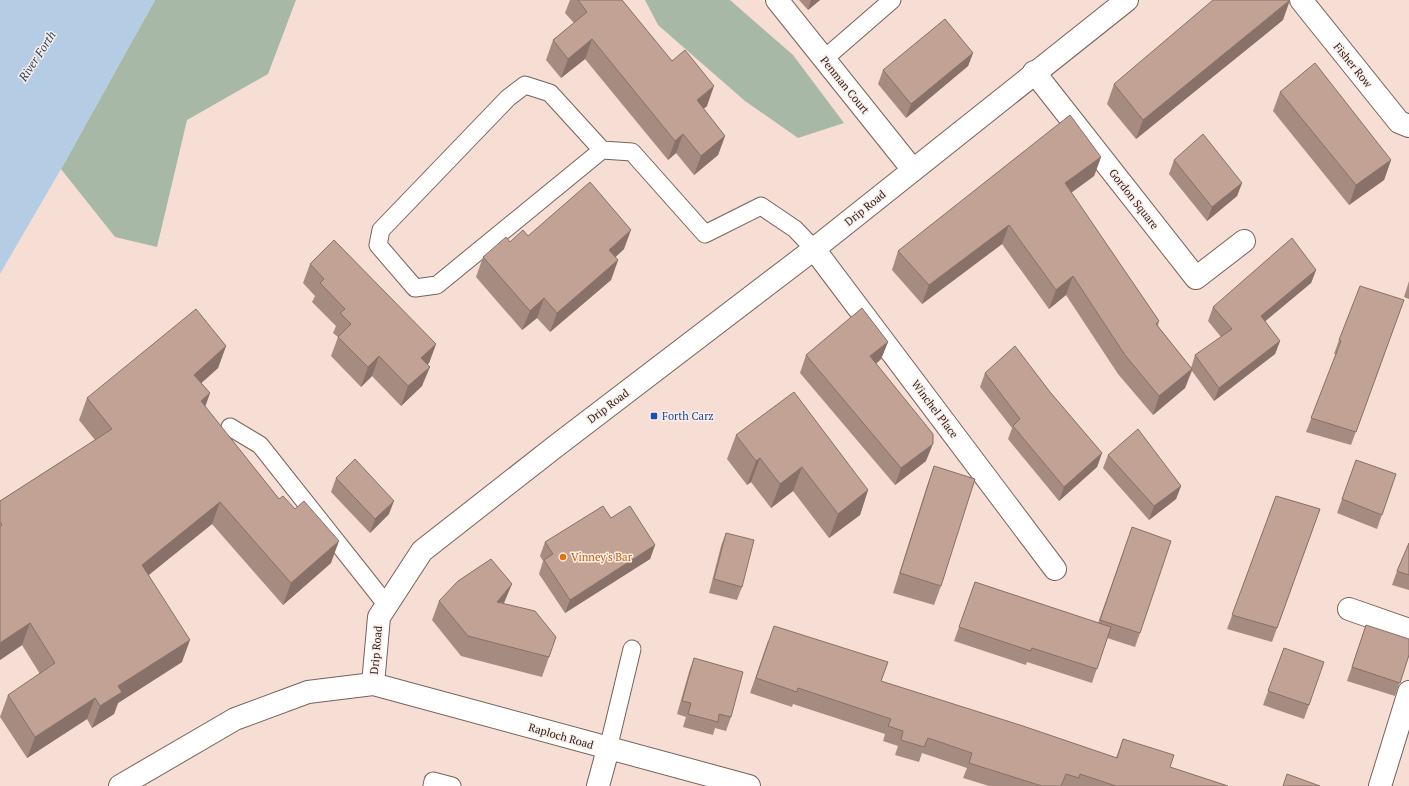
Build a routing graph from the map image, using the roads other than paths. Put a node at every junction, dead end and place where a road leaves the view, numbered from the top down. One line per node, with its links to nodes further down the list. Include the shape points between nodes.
1 (777, 0): 5 (street, Penman Court)
2 (892, 0): 5 (lane)
3 (1127, 0): 6 (street, Drip Road)
4 (1301, 0): 7 (street, Fisher Row, via 1399,122)
5 (824, 59): 9 (street, Penman Court)
6 (1034, 72): 9 (street, Drip Road); 10 (street, Gordon Square, via 1196,278)
7 (1409, 126)
8 (602, 150): 8 (lane, via 437,285 415,288 378,245 381,230 508,98 525,85 550,93); 11 (lane, via 632,152 705,234 761,206 795,229)
9 (913, 170): 11 (street, Drip Road)
10 (1244, 240)
11 (814, 249): 13 (street, Winchel Place); 14 (street, Drip Road, via 422,552)
12 (230, 427): 14 (lane, via 260,445)
13 (1055, 569)
14 (386, 604): 18 (street, Drip Road, via 379,617)
15 (1349, 610): 16 (street)
16 (1409, 630)
17 (632, 649): 20 (lane)
18 (373, 684): 20 (street, Raploch Road); 21 (street, Drip Road, via 308,692 235,720)
19 (1409, 692): 26 (street)
20 (608, 749): 24 (street); 25 (street, Raploch Road)
21 (120, 786)
22 (432, 786): 23 (lane, via 433,781)
23 (452, 786)
24 (598, 786)
25 (749, 786)
26 (1380, 786)

